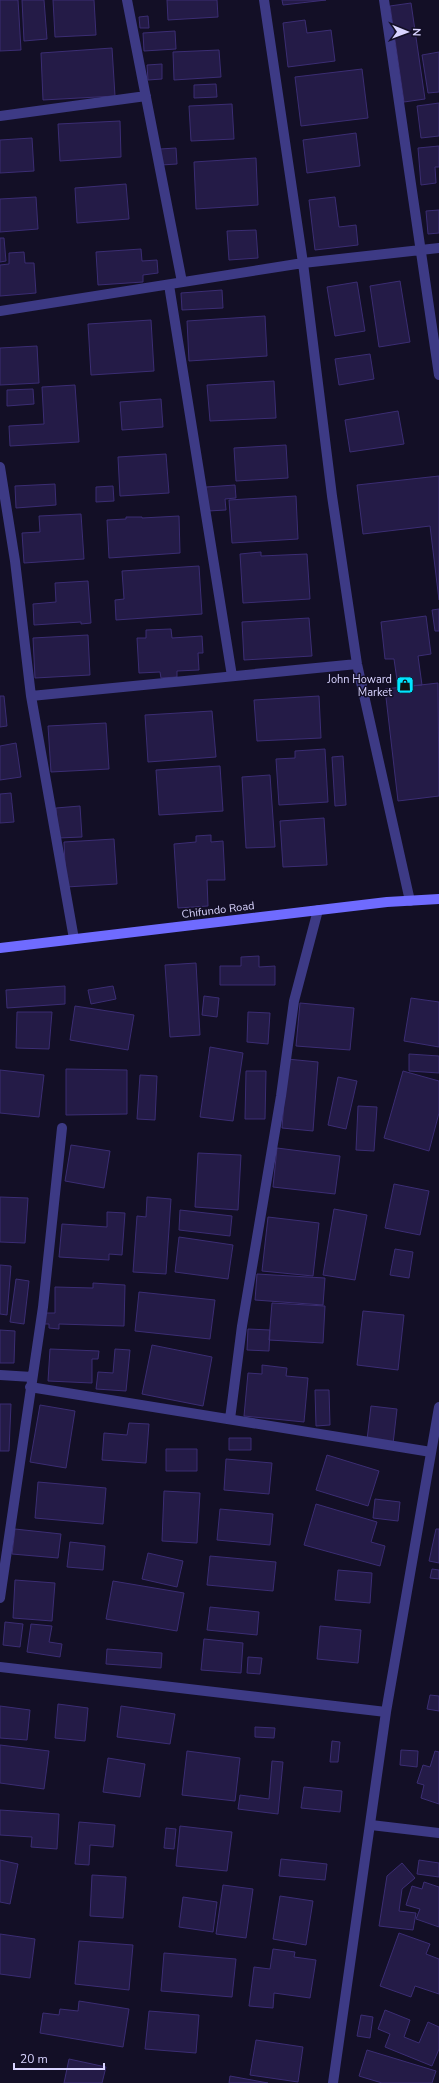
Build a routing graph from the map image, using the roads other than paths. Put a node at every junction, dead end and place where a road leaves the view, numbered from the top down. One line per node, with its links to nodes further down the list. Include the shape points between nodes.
1 (127, 0): 4 (street)
2 (264, 0): 8 (street)
3 (384, 0): 7 (street)
4 (146, 96): 5 (street); 9 (street)
5 (0, 116)
6 (439, 248): 7 (street)
7 (421, 250): 8 (street); 12 (street)
8 (303, 263): 9 (street); 14 (street, via 332,496)
9 (182, 282): 10 (street)
10 (169, 285): 11 (street); 15 (street)
11 (0, 311)
12 (439, 375)
13 (0, 467): 16 (street, via 15,562)
14 (357, 664): 15 (street); 18 (street)
15 (232, 676): 16 (street)
16 (31, 696): 20 (street)
17 (439, 899): 18 (street, Chifundo Road)
18 (410, 901): 19 (street, Chifundo Road)
19 (318, 910): 20 (street, Chifundo Road); 26 (street, via 294,1001 281,1096 242,1326)
20 (74, 939): 21 (street, Chifundo Road)
21 (0, 948)
22 (62, 1128): 24 (street, via 43,1307)
23 (0, 1375): 24 (street)
24 (31, 1382): 26 (street); 28 (street)
25 (439, 1407): 27 (street)
26 (230, 1419): 27 (street)
27 (431, 1452): 30 (street)
28 (0, 1598)
29 (0, 1667): 30 (street)
30 (386, 1712): 31 (street)
31 (371, 1825): 32 (street); 33 (street)
32 (439, 1833)
33 (333, 2083)

